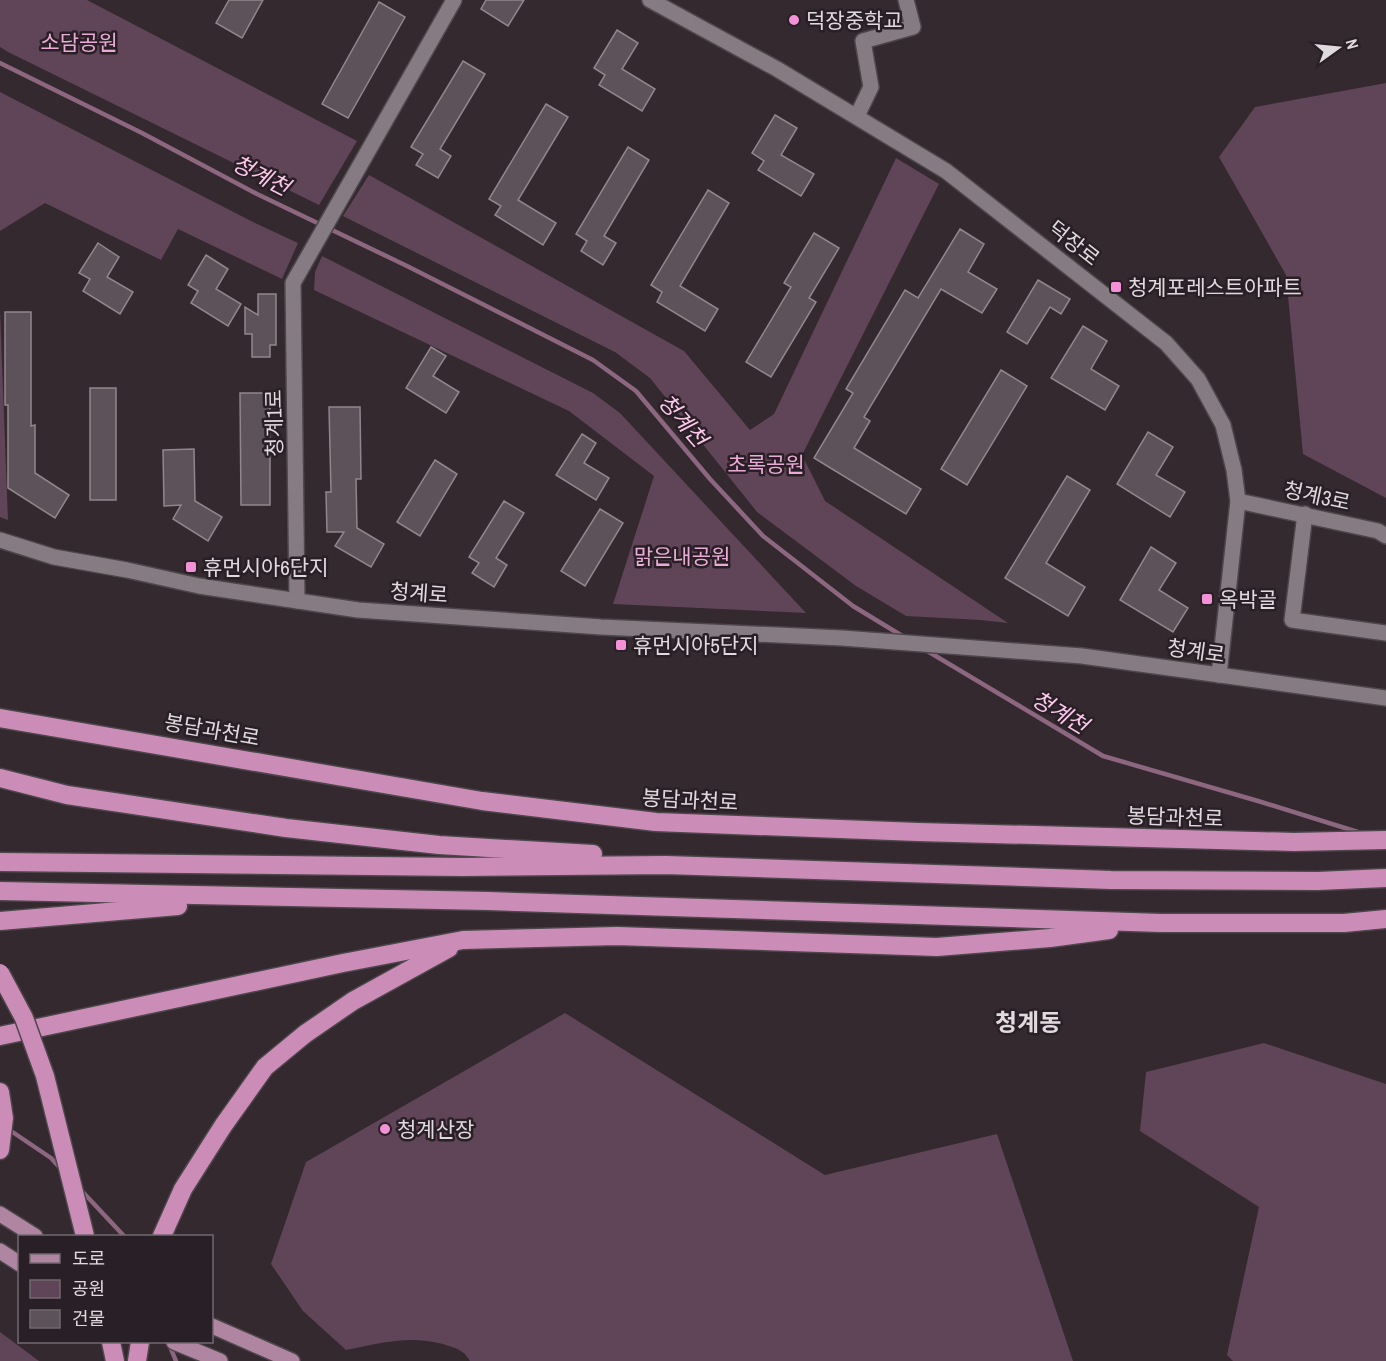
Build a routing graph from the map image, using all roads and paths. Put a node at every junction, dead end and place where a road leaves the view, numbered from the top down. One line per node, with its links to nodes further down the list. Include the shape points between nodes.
1 (454, 0): 9 (street, 청계1로, via 293,283)
2 (650, 0): 4 (street, 덕장로)
3 (906, 0): 4 (street, via 913,27 863,41 871,87)
4 (857, 116): 5 (street, 덕장로, via 946,171 1166,343 1198,379 1223,425)
5 (1238, 501): 6 (street, 청계3로); 11 (street, 덕장로)
6 (1305, 514): 7 (street, 청계3로); 10 (street, via 1292,620)
7 (1383, 532)
8 (0, 540): 9 (street, 청계로, via 54,557)
9 (297, 601): 11 (street, 청계로, via 358,610 589,626 999,649)
10 (1386, 633)
11 (1219, 675): 12 (street, 청계로)
12 (1386, 698)
13 (0, 718): 17 (highway, 봉담과천로, via 482,801 656,822 1294,842)
14 (0, 778): 16 (highway)
15 (0, 791): 16 (highway)
16 (67, 795): 19 (highway, via 286,828 439,845 611,855)
17 (1386, 840)
18 (0, 862): 19 (highway)
19 (666, 865): 20 (highway, via 1111,880)
20 (1386, 878)
21 (0, 891): 22 (highway)
22 (270, 898): 24 (highway); 25 (highway, via 488,901)
23 (1386, 920): 25 (highway)
24 (0, 921)
25 (1161, 923): 26 (highway, via 1050,938 937,947 617,936)
26 (463, 940): 28 (highway); 34 (highway, via 352,1001 265,1067 183,1189)
27 (0, 973): 33 (highway, bridge, via 24,1018 45,1076)
28 (0, 1036)
29 (0, 1092): 30 (highway, via 4,1118)
30 (0, 1150)
31 (0, 1214): 32 (main road)
32 (33, 1235)
33 (85, 1235)
34 (162, 1235)
35 (0, 1251): 36 (main road)
36 (18, 1263)
37 (213, 1326): 44 (main road)
38 (111, 1343): 41 (highway)
39 (140, 1343): 42 (highway)
40 (178, 1343): 43 (main road)
41 (115, 1361)
42 (137, 1361)
43 (220, 1361)
44 (292, 1361)

